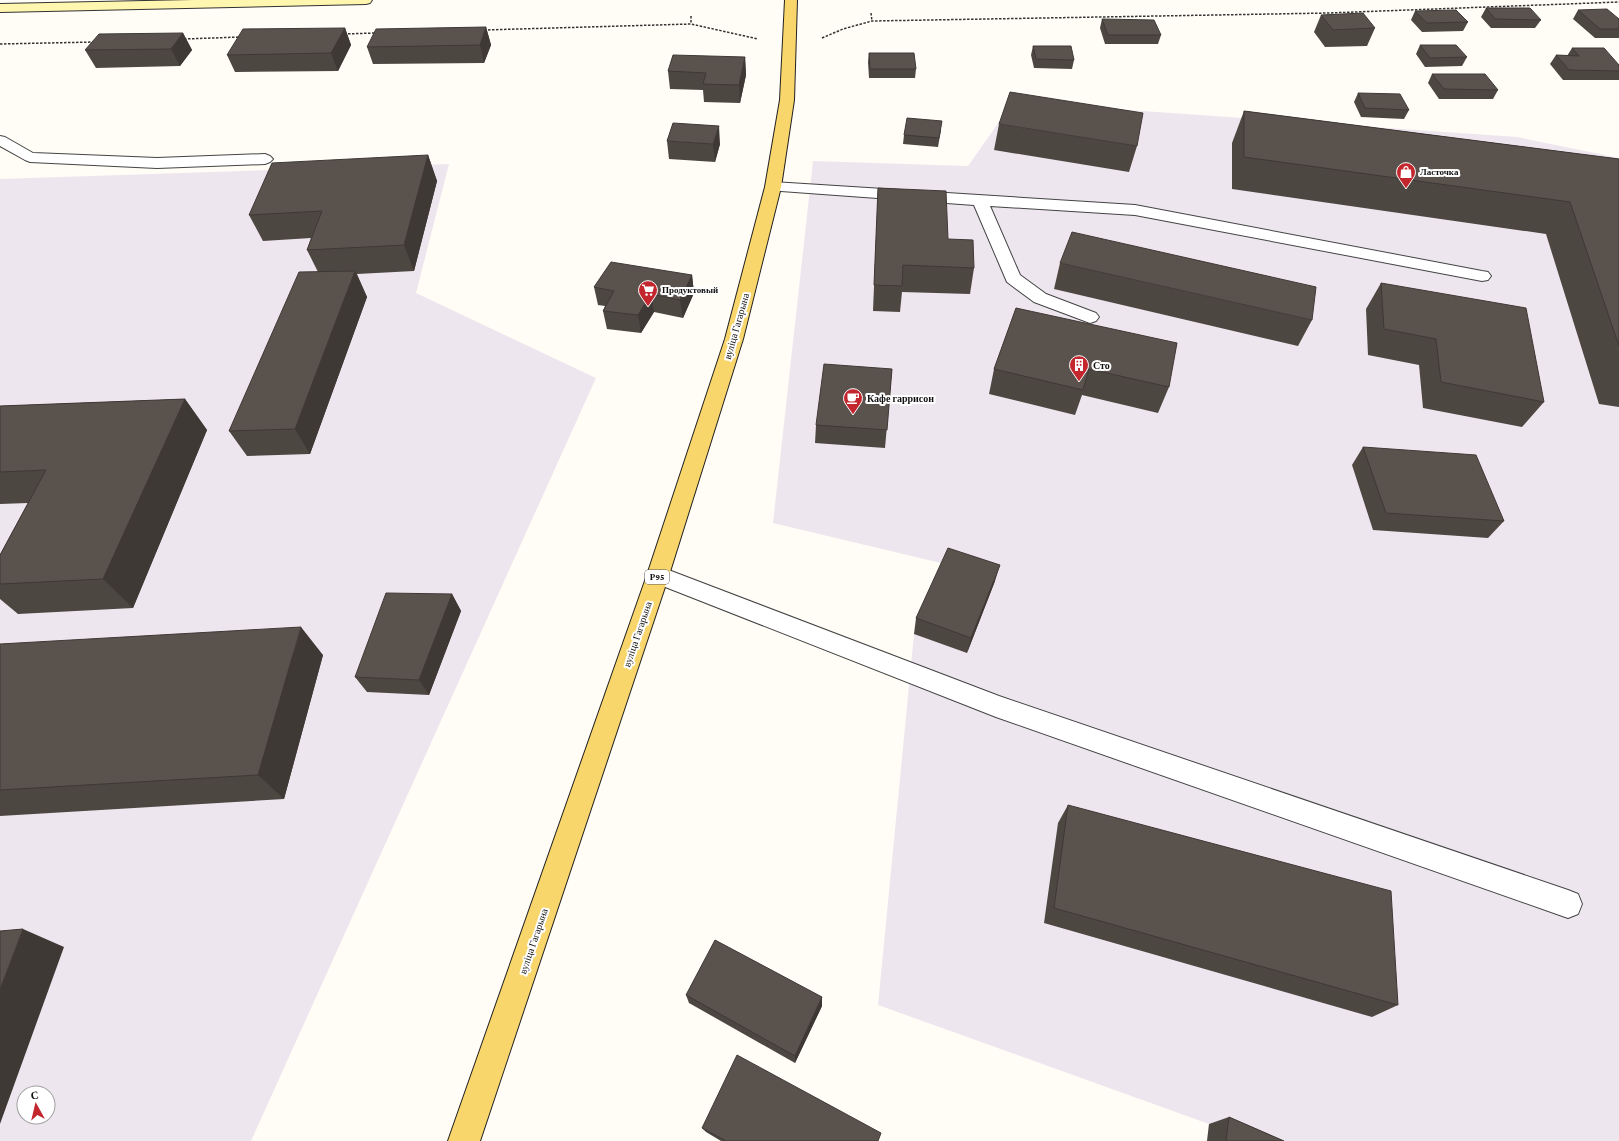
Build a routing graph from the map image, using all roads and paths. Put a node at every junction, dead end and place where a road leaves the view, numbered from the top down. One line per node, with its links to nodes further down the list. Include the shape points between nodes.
1 (366, 0): 3 (main road)
2 (791, 0): 15 (main road, вуліца Гагарына / Р95)
3 (172, 2): 5 (main road)
4 (1619, 2): 8 (path, via 1329,13)
5 (0, 8)
6 (871, 13): 8 (path)
7 (691, 16): 9 (path)
8 (872, 21): 15 (path, via 820,39)
9 (691, 24): 10 (path); 15 (path, via 763,40)
10 (485, 30)
11 (381, 33): 12 (path)
12 (342, 34)
13 (246, 37): 14 (path)
14 (183, 39)
15 (790, 40): 20 (main road, вуліца Гагарына / Р95, via 787,100)
16 (95, 42): 17 (path)
17 (0, 44)
18 (0, 140): 19 (lane, via 30,157 157,164)
19 (265, 159)
20 (773, 187): 21 (lane); 24 (main road, вуліца Гагарына / Р95, via 734,338)
21 (980, 200): 22 (lane, via 1135,210); 23 (lane, via 1013,278 1040,298)
22 (1482, 276)
23 (1090, 317)
24 (658, 575): 25 (lane, via 996,706); 26 (main road, вуліца Гагарына / Р95)
25 (1568, 904)
26 (464, 1141)

